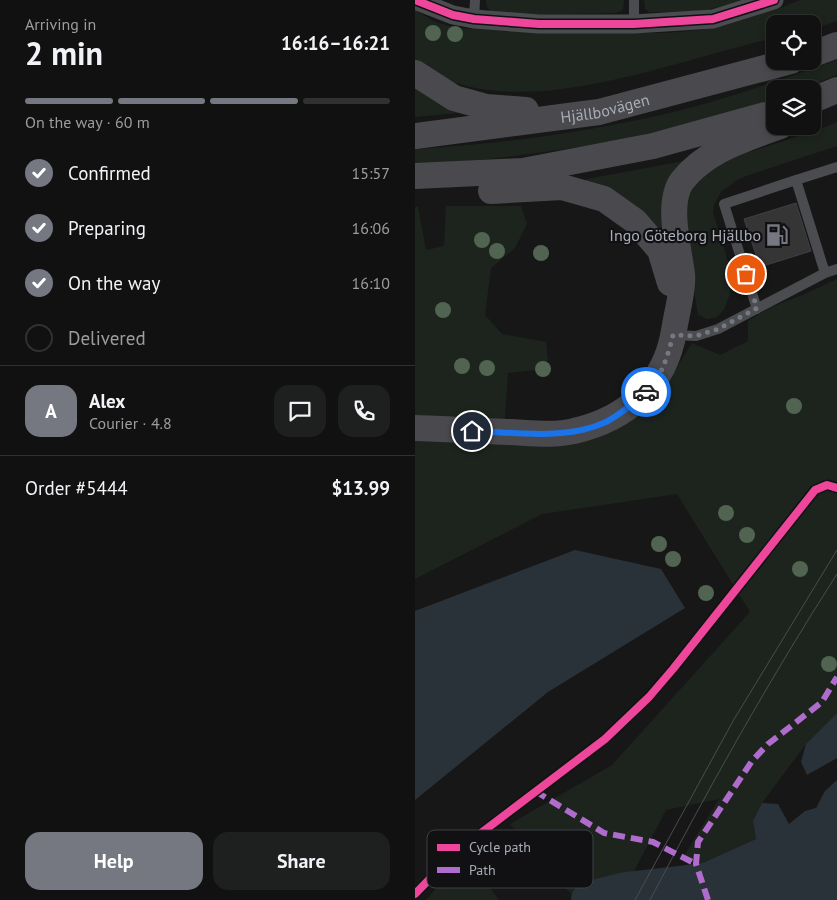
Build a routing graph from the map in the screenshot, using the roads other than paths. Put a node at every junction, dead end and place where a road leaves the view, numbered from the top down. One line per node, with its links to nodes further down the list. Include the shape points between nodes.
1 (415, 0): 5 (street, via 453,15)
2 (475, 0): 5 (lane)
3 (634, 0): 6 (lane)
4 (774, 0): 6 (street, via 713,19)
5 (475, 19): 6 (street, via 539,24)
6 (634, 24)
7 (837, 45): 8 (main road)
8 (821, 51)
9 (766, 68): 15 (main road, Hjällbovägen)
10 (415, 73): 15 (main road, via 454,98 486,107)
11 (837, 90): 12 (main road)
12 (821, 97)
13 (837, 106): 14 (main road)
14 (821, 111)
15 (599, 112): 18 (main road, Hjällbovägen)
16 (766, 115): 20 (main road, via 653,146 523,171)
17 (766, 131): 25 (main road, via 703,160 682,182 676,194 675,212 682,277)
18 (415, 136)
19 (837, 167): 21 (lane)
20 (415, 176)
21 (796, 180): 24 (lane); 26 (lane, via 724,204)
22 (415, 195): 25 (main road, via 562,187 604,199 635,221 660,250 669,282)
23 (837, 268): 24 (lane)
24 (825, 272): 26 (lane)
25 (679, 297): 27 (main road)
26 (757, 308): 27 (lane, via 718,329 696,336)
27 (673, 335): 28 (main road, via 668,354 651,387 605,422 573,432 542,434)
28 (415, 428)

